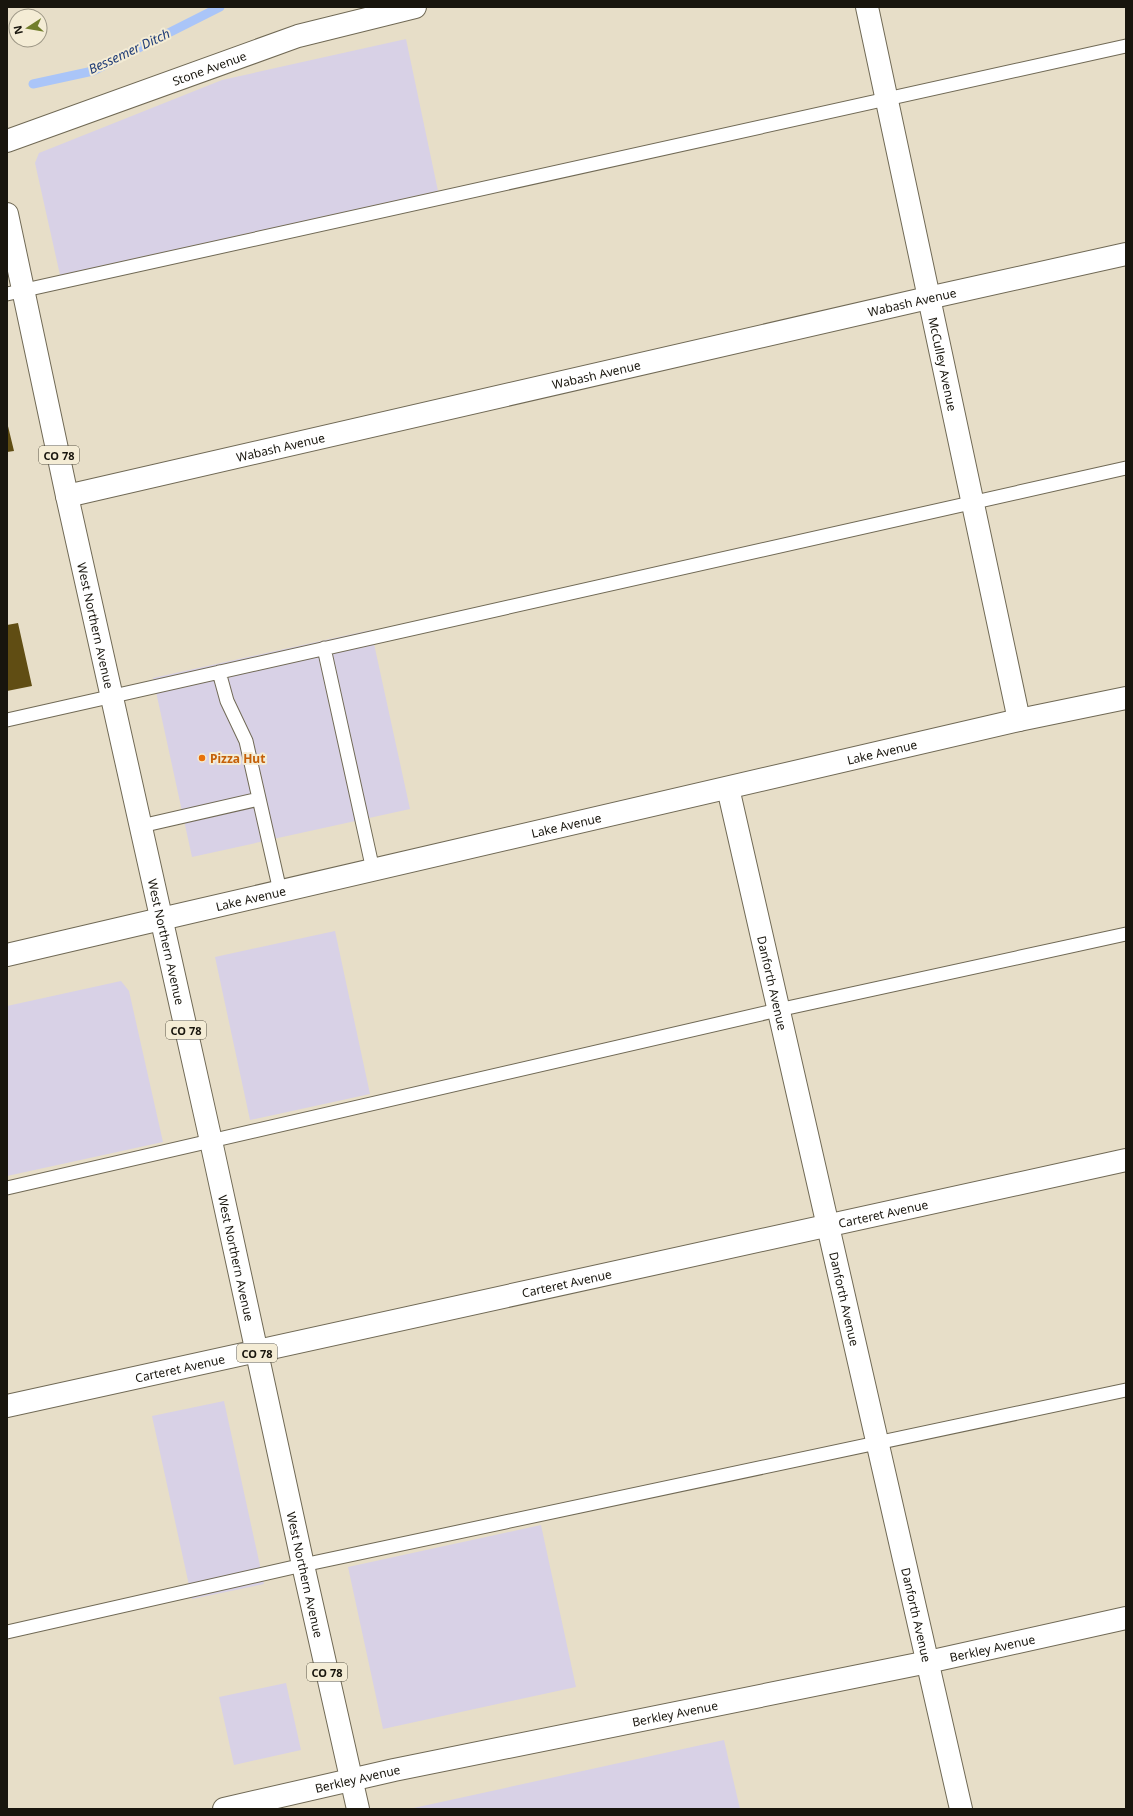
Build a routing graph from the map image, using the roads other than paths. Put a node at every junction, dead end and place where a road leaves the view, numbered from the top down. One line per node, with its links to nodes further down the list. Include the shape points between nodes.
1 (415, 7): 5 (street, Stone Avenue, via 298,36)
2 (867, 7): 4 (street, McCulley Avenue)
3 (1126, 46): 4 (lane)
4 (886, 99): 8 (lane); 9 (street, McCulley Avenue)
5 (7, 141)
6 (7, 214): 8 (street, West Northern Avenue / CO 78)
7 (1126, 254): 9 (street, Wabash Avenue)
8 (15, 292): 11 (street, West Northern Avenue / CO 78)
9 (928, 298): 11 (street, Wabash Avenue); 12 (street, McCulley Avenue)
10 (1126, 468): 12 (lane)
11 (67, 496): 15 (street, West Northern Avenue / CO 78)
12 (972, 501): 13 (lane); 18 (street, McCulley Avenue)
13 (324, 648): 14 (lane); 22 (lane)
14 (219, 672): 15 (lane); 20 (lane, via 227,701 246,741)
15 (112, 697): 17 (lane); 21 (street, West Northern Avenue / CO 78)
16 (1126, 698): 18 (street, Lake Avenue)
17 (7, 720)
18 (1019, 720): 19 (street, Lake Avenue)
19 (728, 788): 22 (street, Lake Avenue); 27 (street, Danforth Avenue)
20 (259, 799): 21 (lane); 23 (lane)
21 (141, 826): 24 (street, West Northern Avenue / CO 78)
22 (372, 870): 23 (street, Lake Avenue)
23 (280, 891): 24 (street, Lake Avenue)
24 (161, 919): 26 (street, Lake Avenue); 28 (street, West Northern Avenue / CO 78)
25 (1126, 934): 27 (lane)
26 (7, 955)
27 (778, 1010): 28 (lane); 31 (street, Danforth Avenue)
28 (212, 1141): 30 (lane); 32 (street, West Northern Avenue / CO 78)
29 (1126, 1160): 31 (street, Carteret Avenue)
30 (7, 1188)
31 (827, 1226): 32 (street, Carteret Avenue); 35 (street, Danforth Avenue)
32 (256, 1351): 34 (street, Carteret Avenue); 36 (street, West Northern Avenue / CO 78)
33 (1126, 1390): 35 (lane)
34 (7, 1406)
35 (877, 1444): 36 (lane); 39 (street, Danforth Avenue)
36 (303, 1565): 38 (lane); 40 (street, West Northern Avenue / CO 78)
37 (1126, 1618): 39 (street, Berkley Avenue)
38 (7, 1632)
39 (928, 1662): 40 (street, Berkley Avenue); 43 (street, Danforth Avenue)
40 (351, 1779): 41 (street, Berkley Avenue); 42 (street, West Northern Avenue / CO 78)
41 (224, 1809)
42 (358, 1809)
43 (961, 1809)

